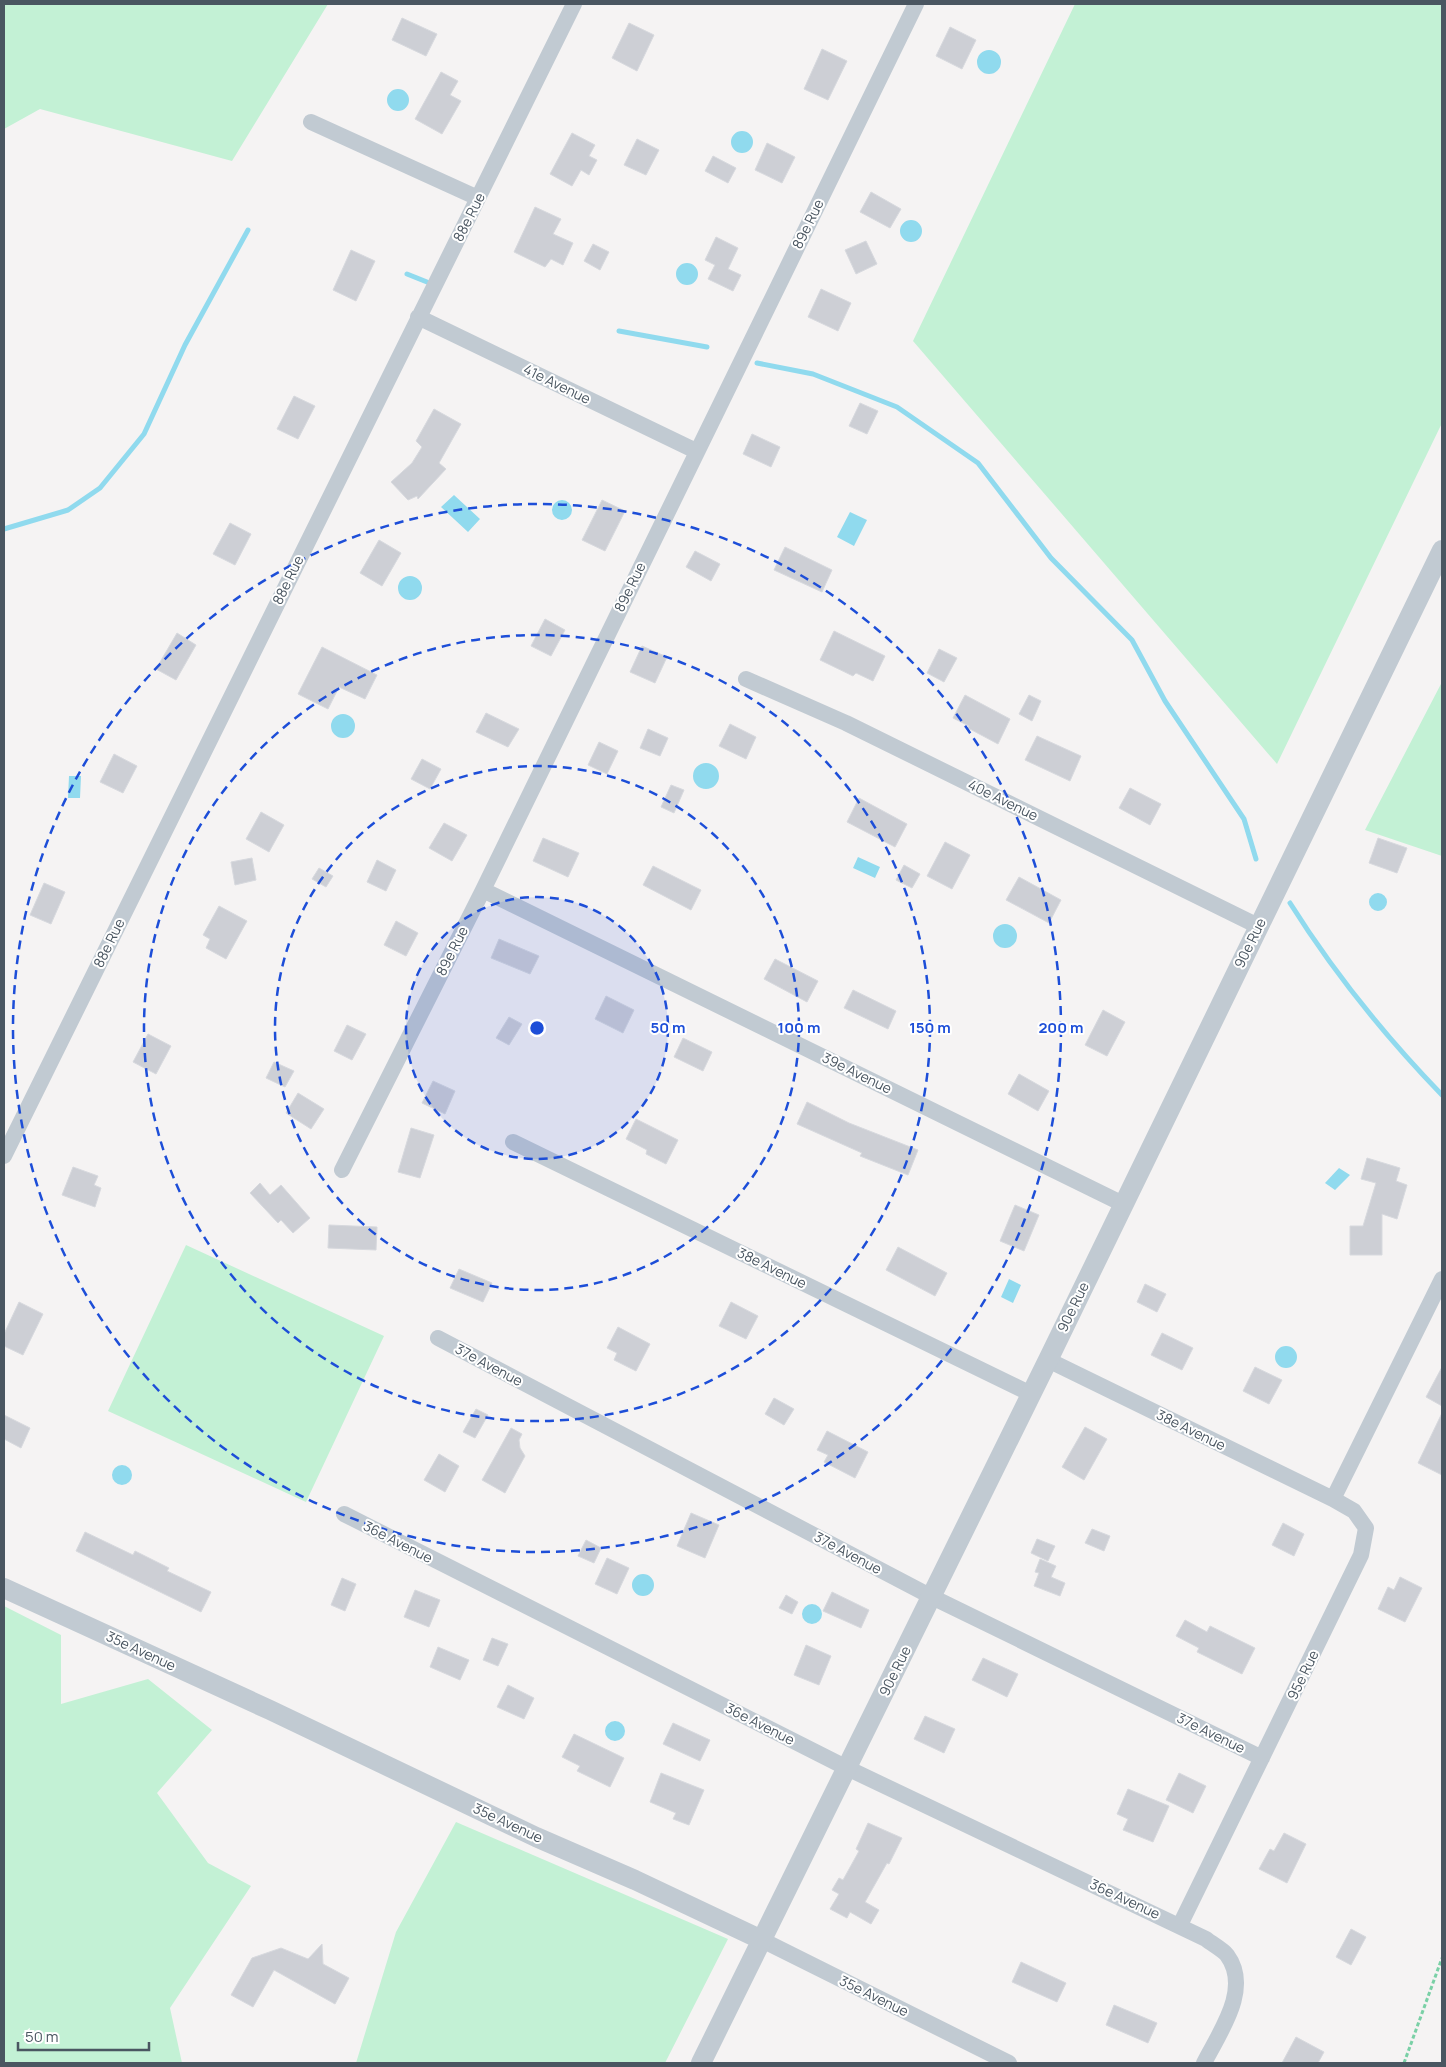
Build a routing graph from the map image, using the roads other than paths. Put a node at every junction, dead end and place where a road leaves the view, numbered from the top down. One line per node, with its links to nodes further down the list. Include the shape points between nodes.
1 (574, 4): 4 (street, 88e Rue)
2 (916, 4): 6 (street, 89e Rue)
3 (310, 122): 4 (street)
4 (478, 198): 5 (street, 88e Rue)
5 (418, 317): 6 (street, 41e Avenue); 12 (street, 88e Rue)
6 (696, 451): 9 (street, 89e Rue)
7 (1442, 550): 10 (street, 90e Rue)
8 (746, 679): 10 (street, 40e Avenue, via 846,723)
9 (483, 890): 13 (street, 89e Rue); 14 (street, 39e Avenue)
10 (1258, 926): 14 (street, 90e Rue)
11 (513, 1142): 18 (street, 38e Avenue)
12 (4, 1156)
13 (342, 1170)
14 (1123, 1204): 17 (street, 90e Rue)
15 (1442, 1279): 19 (street)
16 (438, 1338): 22 (street, 37e Avenue)
17 (1048, 1360): 18 (street, 90e Rue); 19 (street, 38e Avenue)
18 (1031, 1394): 22 (street, 90e Rue)
19 (1333, 1500): 23 (street, 95e Rue, via 1354,1511 1366,1528 1361,1555)
20 (344, 1514): 24 (street, 36e Avenue)
21 (4, 1588): 26 (street, 35e Avenue)
22 (932, 1597): 23 (street, 37e Avenue); 24 (street, 90e Rue)
23 (1262, 1758): 25 (street, 95e Rue)
24 (847, 1768): 25 (street, 36e Avenue); 26 (street, 90e Rue)
25 (1180, 1925): 29 (street, via 1206,1938 1226,1954 1236,1976 1234,2003)
26 (762, 1940): 27 (street, 90e Rue); 28 (street, 35e Avenue)
27 (701, 2063)
28 (1009, 2063)
29 (1204, 2063)

